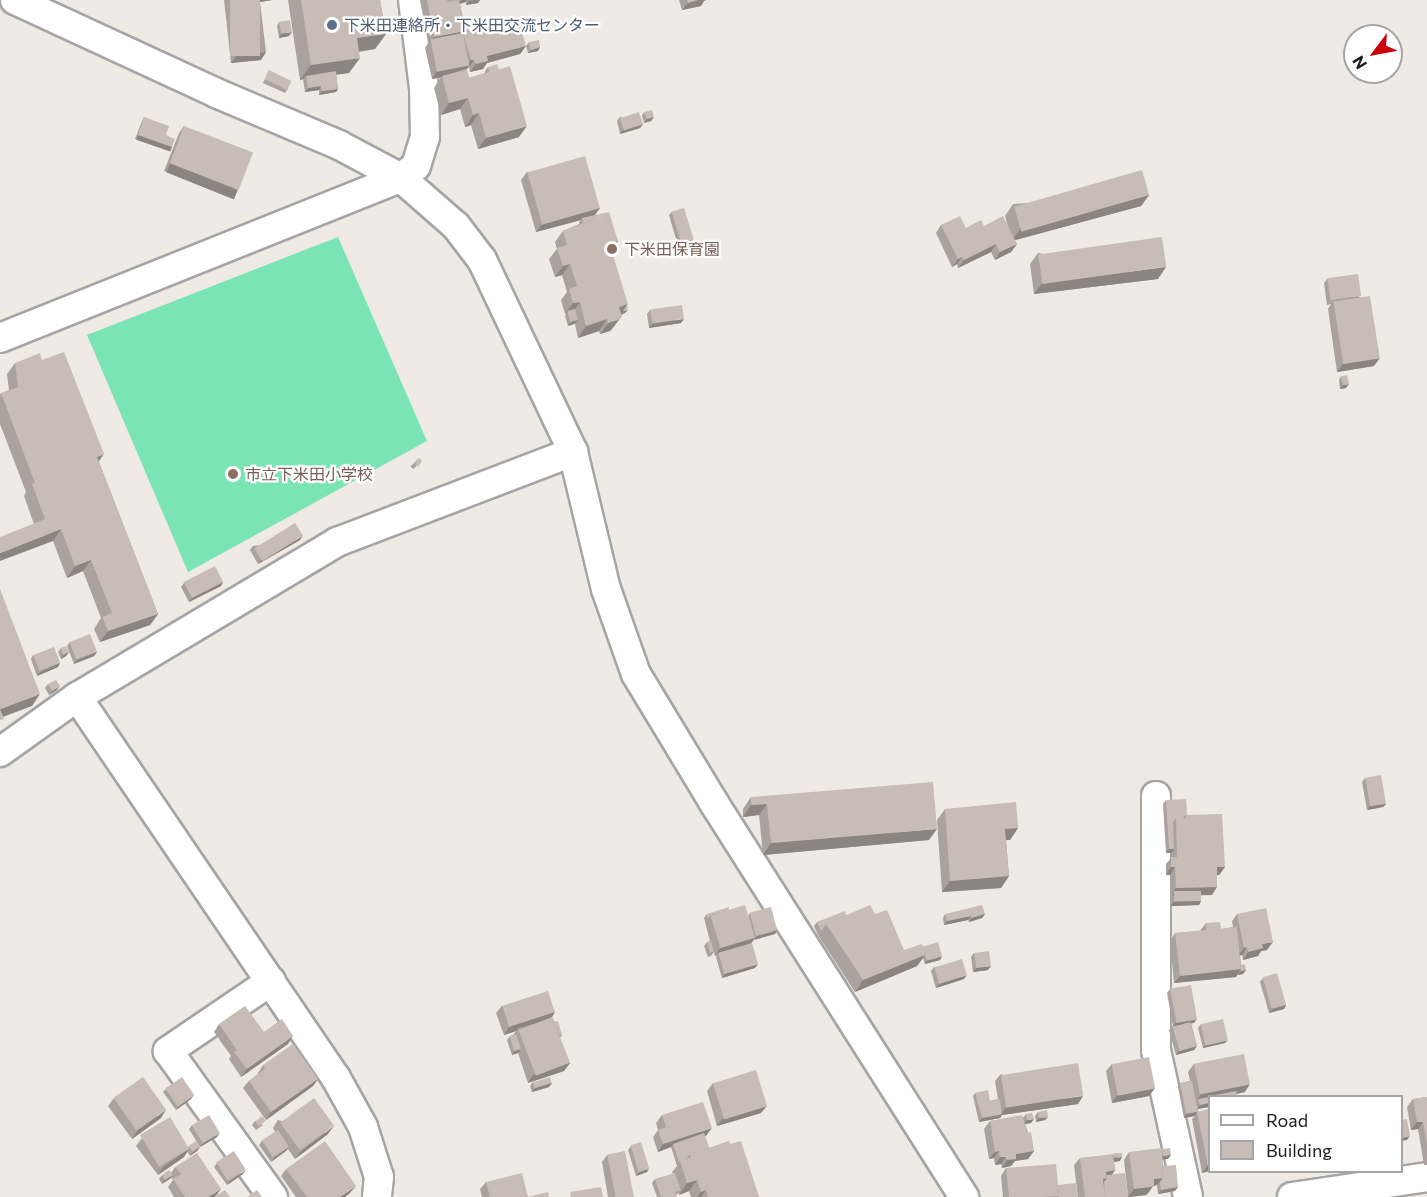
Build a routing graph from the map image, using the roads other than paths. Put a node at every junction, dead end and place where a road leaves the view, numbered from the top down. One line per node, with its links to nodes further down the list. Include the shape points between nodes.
1 (15, 0): 3 (street, via 339,146)
2 (412, 0): 3 (street, via 426,137 416,166)
3 (401, 178): 4 (street); 5 (street, via 456,226 482,260)
4 (0, 338)
5 (573, 452): 6 (street, via 337,542); 13 (street, via 606,589 636,674)
6 (77, 697): 7 (street); 9 (street)
7 (0, 752)
8 (1156, 796): 14 (street, via 1156,1050)
9 (271, 981): 11 (street, via 336,1078 363,1128); 12 (street, via 168,1052)
10 (1427, 1177): 15 (street)
11 (373, 1190)
12 (273, 1197)
13 (964, 1197)
14 (1188, 1197)
15 (1292, 1197)

